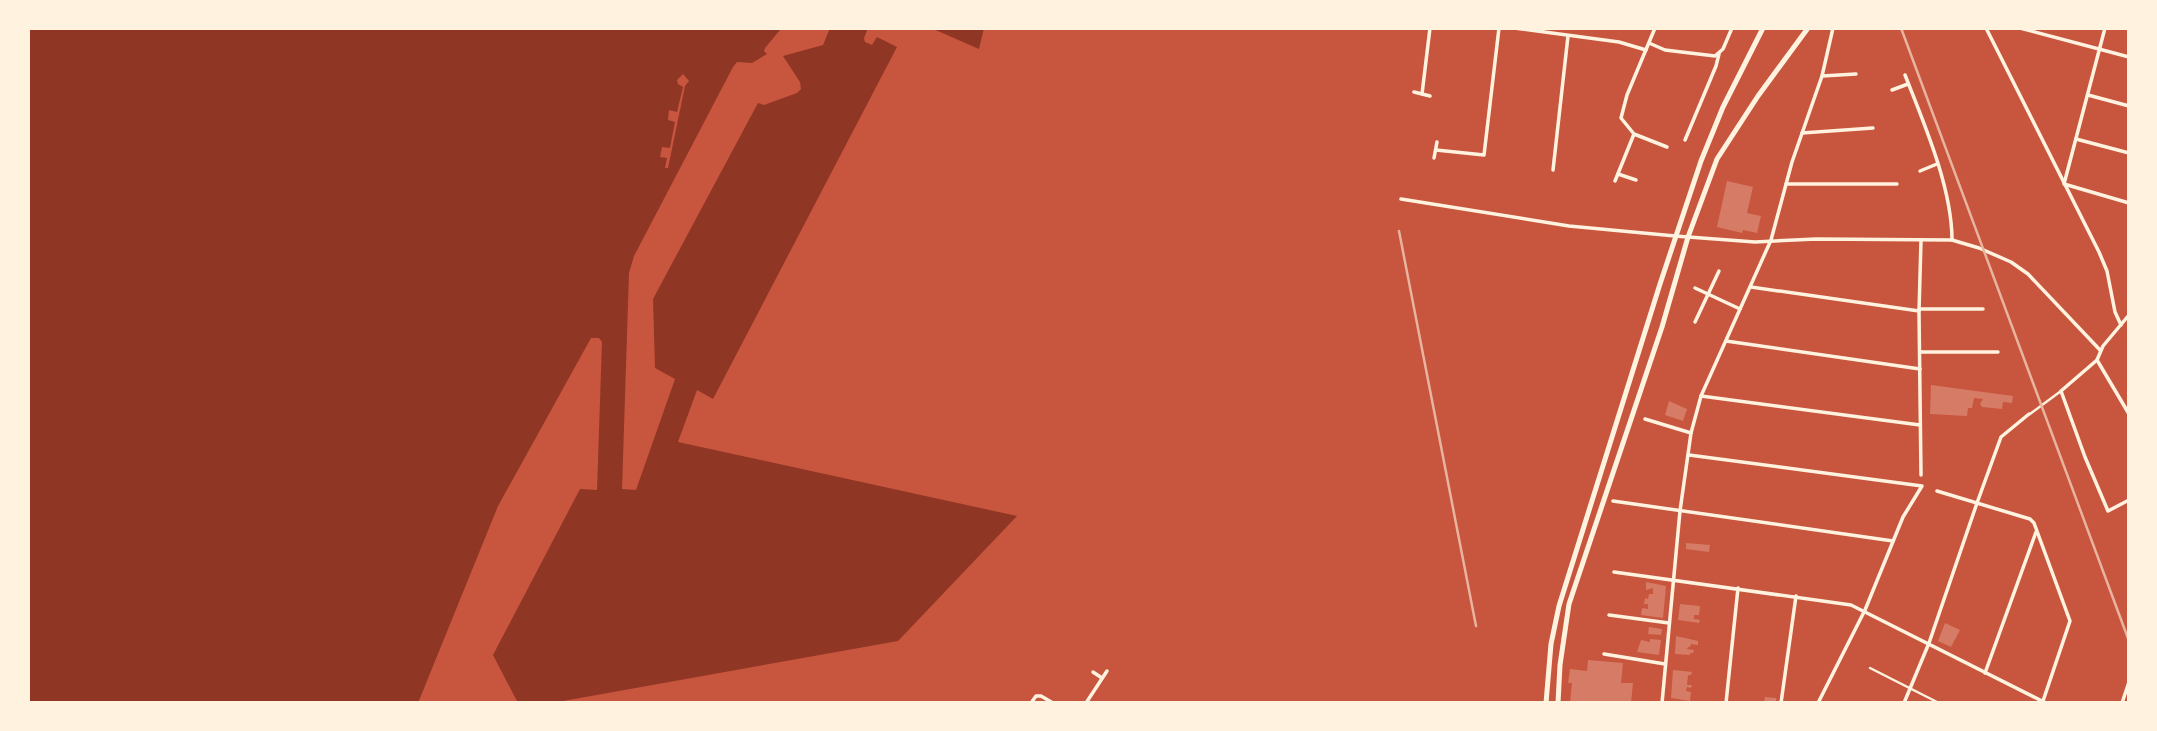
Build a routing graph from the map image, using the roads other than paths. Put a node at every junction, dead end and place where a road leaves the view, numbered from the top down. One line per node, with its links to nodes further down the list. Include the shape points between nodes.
1 (1430, 28): 24 (street)
2 (1499, 28): 35 (street, via 1484,155)
3 (1514, 28): 12 (street)
4 (1655, 28): 13 (street)
5 (1732, 28): 16 (street)
6 (1763, 28): 49 (highway, via 1723,107)
7 (1808, 28): 50 (highway, via 1722,152)
8 (1833, 28): 20 (street)
9 (1986, 28): 46 (street)
10 (2020, 28): 14 (street)
11 (2105, 28): 14 (street)
12 (1568, 36): 15 (street); 39 (street)
13 (1649, 43): 15 (street); 16 (street, via 1665,50)
14 (2099, 49): 17 (street); 25 (street)
15 (1646, 50): 30 (street, via 1621,111 1623,122)
16 (1719, 54): 32 (street)
17 (2129, 57)
18 (1856, 74): 20 (street)
19 (1905, 75): 21 (street)
20 (1822, 76): 29 (street)
21 (1908, 83): 22 (street); 38 (street)
22 (1892, 90)
23 (1415, 92): 24 (street)
24 (1422, 94): 26 (street)
25 (2088, 94): 27 (street); 31 (street)
26 (1430, 96)
27 (2129, 106)
28 (1873, 128): 29 (street)
29 (1802, 133): 44 (street)
30 (1634, 134): 34 (street); 41 (street)
31 (2076, 139): 36 (street); 46 (street)
32 (1685, 140)
33 (1437, 142): 35 (street)
34 (1667, 147)
35 (1436, 150): 37 (street)
36 (2129, 153)
37 (1434, 158)
38 (1937, 164): 40 (street); 53 (street)
39 (1553, 170)
40 (1920, 171)
41 (1618, 174): 42 (street); 43 (street)
42 (1636, 180)
43 (1615, 181)
44 (1786, 184): 45 (street); 51 (street)
45 (1897, 184)
46 (2064, 184): 48 (street); 63 (street, via 2107,271)
47 (1401, 199): 49 (street, via 1569,226)
48 (2129, 203)
49 (1675, 236): 50 (street); 107 (highway, via 1559,606)
50 (1688, 237): 51 (street); 108 (highway, via 1569,604)
51 (1771, 240): 52 (street); 55 (street)
52 (1922, 240): 53 (street); 60 (street)
53 (1952, 240): 65 (street, via 2011,262 2028,274)
54 (1719, 271): 57 (street)
55 (1751, 287): 58 (street); 60 (street)
56 (1695, 288): 57 (street)
57 (1707, 293): 58 (street); 62 (street)
58 (1740, 309): 64 (street)
59 (1983, 309): 60 (street)
60 (1919, 310): 66 (street)
61 (2129, 315): 63 (street)
62 (1695, 321)
63 (2122, 325): 65 (street)
64 (1726, 341): 69 (street); 71 (street)
65 (2100, 350): 68 (street)
66 (1921, 352): 67 (street); 69 (street)
67 (1998, 352)
68 (2097, 360): 70 (street); 73 (street)
69 (1920, 369): 75 (street)
70 (2062, 391): 72 (street); 80 (street, via 2108,511)
71 (1701, 397): 75 (street); 76 (street)
72 (2029, 414): 82 (street, via 2001,437)
73 (2129, 415)
74 (1645, 419): 76 (street)
75 (1920, 425): 78 (street)
76 (1691, 433): 77 (street)
77 (1689, 455): 83 (street); 85 (street, via 1922,486)
78 (1921, 475)
79 (1937, 491): 82 (street)
80 (2129, 500)
81 (1613, 501): 83 (street)
82 (1976, 503): 84 (street, via 2030,519); 93 (street)
83 (1680, 511): 85 (street); 87 (street)
84 (2037, 530): 99 (street); 103 (street, via 2070,621)
85 (1893, 541): 90 (street)
86 (1614, 572): 87 (street)
87 (1674, 579): 88 (street); 92 (street)
88 (1738, 588): 89 (street); 110 (street)
89 (1796, 596): 90 (street); 111 (street)
90 (1865, 610): 93 (street); 112 (street)
91 (1609, 615): 92 (street)
92 (1670, 624): 95 (street)
93 (1929, 643): 99 (street); 102 (street)
94 (1604, 654): 95 (street)
95 (1665, 664): 109 (street)
96 (1870, 668): 102 (street)
97 (1093, 671): 100 (street)
98 (1107, 671): 100 (street)
99 (1985, 673): 103 (street)
100 (1102, 678): 106 (street)
101 (2129, 682): 115 (street)
102 (1910, 688): 113 (street); 114 (street)
103 (2044, 702)
104 (1031, 703): 105 (street, via 1041,696)
105 (1053, 703)
106 (1086, 703)
107 (1546, 703)
108 (1558, 703)
109 (1662, 703)
110 (1726, 703)
111 (1781, 703)
112 (1818, 703)
113 (1904, 703)
114 (1939, 703)
115 (2122, 703)

